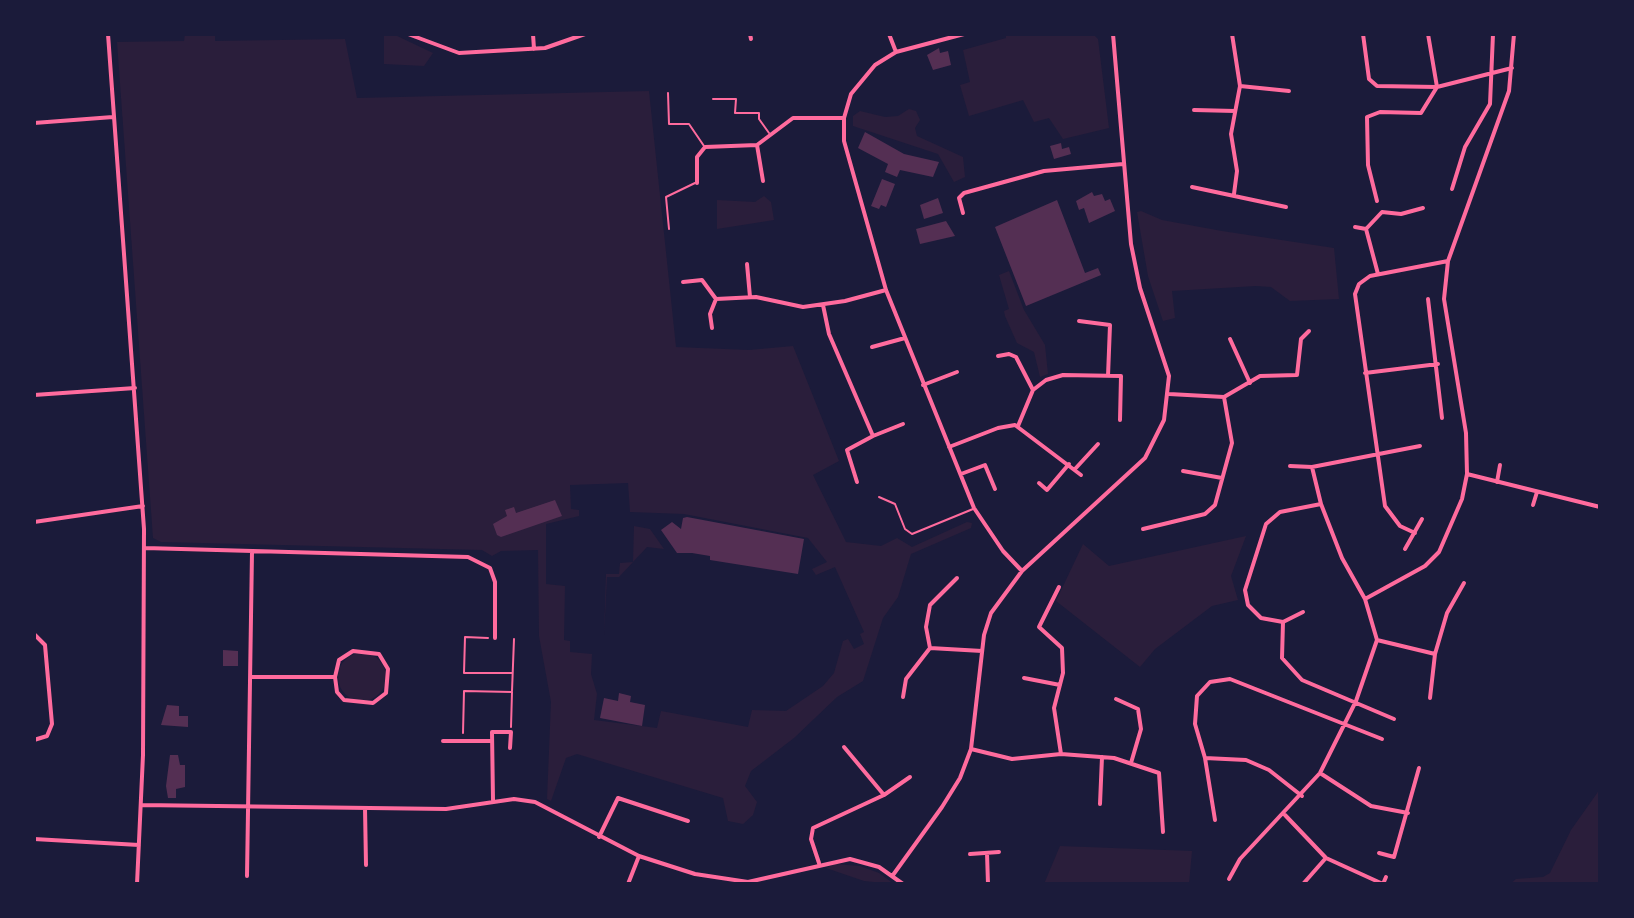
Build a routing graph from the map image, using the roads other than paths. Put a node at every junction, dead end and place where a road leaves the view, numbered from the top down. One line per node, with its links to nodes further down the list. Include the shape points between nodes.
1 (108, 34): 24 (street)
2 (408, 34): 13 (street, via 459,53)
3 (533, 34): 13 (street)
4 (585, 34): 13 (street, via 559,46)
5 (889, 34): 14 (street)
6 (964, 34): 14 (street)
7 (1113, 34): 30 (street)
8 (1232, 34): 17 (street)
9 (1363, 34): 18 (street, via 1369,79 1377,86)
10 (1428, 34): 18 (street)
11 (1493, 34): 16 (street)
12 (1514, 34): 15 (street)
13 (534, 49)
14 (896, 52): 25 (street, via 861,78)
15 (1512, 68): 16 (street); 43 (street, via 1497,128)
16 (1493, 72): 18 (street); 34 (street, via 1490,104 1465,147)
17 (1240, 86): 19 (street); 23 (street)
18 (1437, 87): 36 (street, via 1421,113 1380,112 1367,117 1368,165)
19 (1289, 91)
20 (668, 93): 29 (lane, via 669,124 689,124)
21 (713, 99): 27 (lane, via 736,99 735,113 759,113)
22 (1194, 110): 23 (street)
23 (1235, 111): 35 (street)
24 (113, 117): 26 (street); 65 (street)
25 (844, 118): 27 (street, via 793,118); 47 (street, via 846,151)
26 (34, 123)
27 (770, 134): 28 (street)
28 (757, 145): 29 (street); 31 (street)
29 (705, 147): 32 (street, via 697,157)
30 (1123, 164): 39 (street, via 1047,170 964,193 959,198); 67 (street, via 1134,261 1165,354)
31 (763, 181)
32 (697, 183): 41 (lane, via 666,197)
33 (1192, 187): 35 (street)
34 (1452, 189)
35 (1234, 194): 37 (street)
36 (1377, 201)
37 (1286, 207)
38 (1423, 208): 42 (street, via 1382,212)
39 (963, 213)
40 (1355, 227): 42 (street)
41 (669, 229)
42 (1366, 229): 45 (street)
43 (1448, 261): 45 (street); 86 (street, via 1444,299 1466,433)
44 (747, 264): 48 (street)
45 (1378, 274): 61 (street, via 1359,284 1355,294)
46 (683, 282): 49 (street, via 702,280)
47 (886, 290): 51 (street); 55 (street)
48 (750, 297): 49 (street); 51 (street, via 792,307)
49 (716, 299): 53 (street)
50 (1428, 299): 59 (street)
51 (823, 305): 74 (street, via 829,334)
52 (1079, 321): 62 (street, via 1110,325)
53 (712, 328)
54 (1309, 331): 63 (street, via 1301,339 1297,375 1280,372)
55 (905, 338): 57 (street); 64 (street)
56 (1230, 339): 63 (street)
57 (872, 347)
58 (998, 356): 66 (street, via 1016,357)
59 (1438, 364): 61 (street); 70 (street)
60 (957, 372): 64 (street)
61 (1364, 373): 78 (street)
62 (1108, 376): 66 (street, via 1057,376); 71 (street, via 1121,376)
63 (1250, 383): 69 (street)
64 (923, 385): 77 (street)
65 (135, 388): 68 (street); 97 (street)
66 (1033, 390): 73 (street)
67 (1169, 394): 69 (street); 107 (street, via 1162,428 1145,458)
68 (34, 395)
69 (1224, 397): 88 (street, via 1232,443)
70 (1442, 418)
71 (1120, 420)
72 (903, 424): 74 (street)
73 (1018, 426): 77 (street, via 1004,426); 79 (street)
74 (873, 436): 89 (street, via 847,450)
75 (1098, 444): 83 (street)
76 (1420, 446): 78 (street)
77 (949, 447): 85 (street)
78 (1376, 455): 82 (street); 103 (street, via 1385,506 1400,526)
79 (1069, 464): 83 (street); 91 (street, via 1047,490)
80 (1500, 465): 90 (street)
81 (1290, 466): 82 (street)
82 (1312, 467): 95 (street)
83 (1075, 469): 87 (street)
84 (1183, 471): 88 (street)
85 (961, 474): 92 (street, via 985,465); 99 (street)
86 (1467, 474): 90 (street); 111 (street, via 1439,552 1425,566)
87 (1081, 475)
88 (1222, 478): 102 (street, via 1215,505 1205,514)
89 (857, 482)
90 (1497, 482): 93 (street)
91 (1039, 483)
92 (995, 489)
93 (1537, 492): 96 (street); 98 (street)
94 (879, 497): 99 (lane, via 895,504 912,534)
95 (1321, 504): 111 (street); 113 (street, via 1280,512 1266,524 1255,553 1245,590 1248,605 1261,618)
96 (1533, 505)
97 (143, 506): 101 (street); 104 (street)
98 (1600, 507)
99 (974, 508): 107 (street)
100 (1422, 519): 103 (street)
101 (34, 522)
102 (1143, 529)
103 (1415, 533): 105 (street)
104 (145, 548): 106 (street); 148 (street)
105 (1405, 549)
106 (252, 552): 115 (street, via 481,561 495,582); 120 (street)
107 (1022, 571): 118 (street, via 991,613)
108 (957, 578): 117 (street, via 930,605)
109 (1464, 583): 119 (street, via 1447,613)
110 (1059, 587): 123 (street, via 1039,627 1062,648)
111 (1365, 599): 116 (street)
112 (1303, 612): 113 (street)
113 (1283, 622): 127 (street, via 1282,658 1302,680)
114 (34, 634): 131 (street, via 45,645 52,724 47,736)
115 (495, 638)
116 (1377, 640): 119 (street); 127 (street)
117 (930, 648): 118 (street); 124 (street, via 906,679)
118 (982, 651): 136 (street)
119 (1435, 654): 125 (street)
120 (251, 677): 121 (street); 149 (street)
121 (335, 677): 121 (street, via 344,700 377,702 387,687 387,663 379,654 348,653 339,660)
122 (1024, 678): 123 (street)
123 (1060, 685): 137 (street, via 1054,708)
124 (903, 697)
125 (1430, 698)
126 (1116, 699): 140 (street, via 1138,709 1141,729)
127 (1356, 701): 128 (street); 129 (street)
128 (1394, 719)
129 (1345, 727): 130 (street); 139 (street, via 1230,679 1210,682 1197,696 1195,724); 142 (street)
130 (1382, 739)
131 (34, 740)
132 (443, 741): 133 (street)
133 (491, 741): 135 (street, via 492,732 511,732); 146 (street)
134 (844, 747): 144 (street)
135 (510, 748)
136 (971, 749): 137 (street, via 1012,759); 167 (street, via 960,778)
137 (1061, 754): 138 (street)
138 (1102, 757): 140 (street); 147 (street)
139 (1205, 758): 145 (street, via 1246,760 1269,770); 153 (street)
140 (1131, 763): 155 (street, via 1159,773)
141 (1419, 768): 151 (street)
142 (1320, 773): 145 (street); 151 (street, via 1371,806)
143 (910, 777): 144 (street)
144 (884, 795): 165 (street, via 813,828)
145 (1302, 796): 152 (street)
146 (493, 800): 150 (street, via 467,808); 156 (street, via 535,802)
147 (1100, 804)
148 (141, 805): 149 (street); 158 (street)
149 (249, 807): 150 (street); 168 (street)
150 (365, 808): 166 (street)
151 (1408, 813): 161 (street, via 1394,857)
152 (1285, 815): 164 (street); 170 (street, via 1240,859)
153 (1215, 820)
154 (688, 821): 156 (street, via 618,798)
155 (1163, 832)
156 (599, 837): 163 (street)
157 (34, 839): 158 (street)
158 (139, 845): 172 (street)
159 (999, 852): 160 (street)
160 (987, 853): 162 (street); 175 (street)
161 (1379, 853)
162 (970, 854)
163 (639, 856): 171 (street); 173 (street)
164 (1326, 858): 169 (street, via 1383,884); 176 (street)
165 (819, 863): 167 (street, via 850,859); 171 (street, via 764,880)
166 (366, 865)
167 (893, 875): 174 (street)
168 (247, 876)
169 (1386, 877)
170 (1229, 879)
171 (714, 881)
172 (137, 884)
173 (628, 884)
174 (903, 884)
175 (988, 884)
176 (1303, 884)

